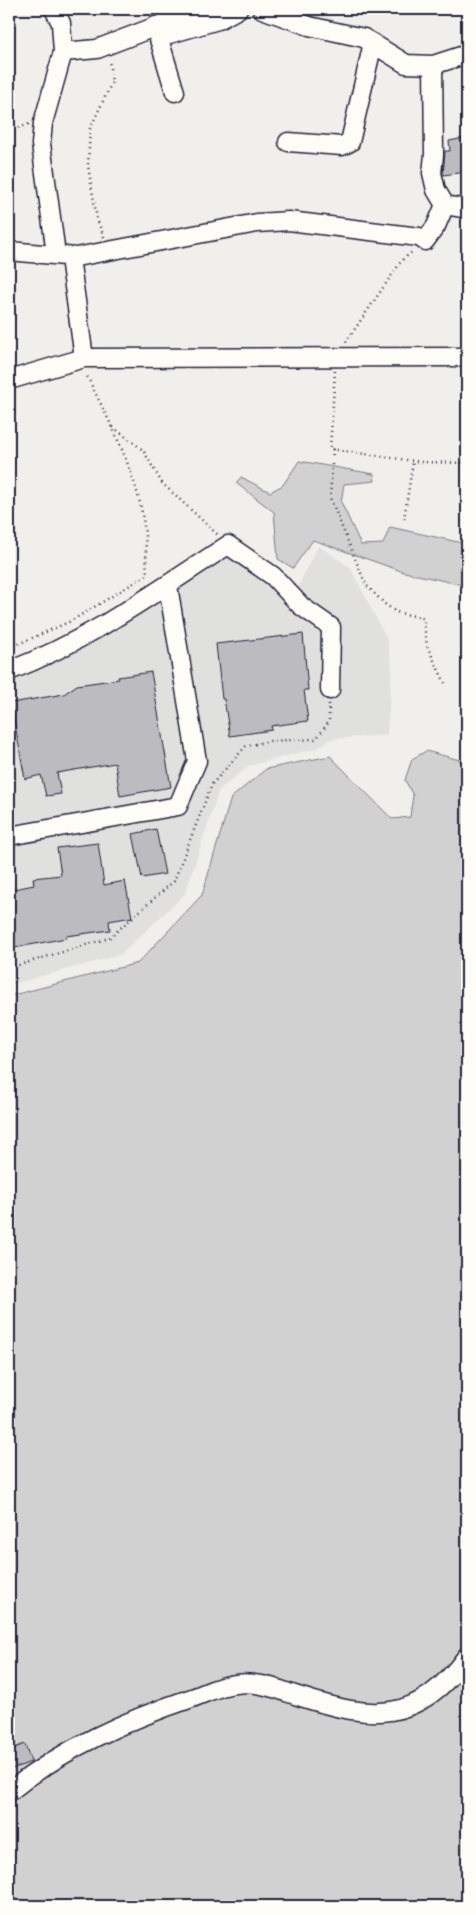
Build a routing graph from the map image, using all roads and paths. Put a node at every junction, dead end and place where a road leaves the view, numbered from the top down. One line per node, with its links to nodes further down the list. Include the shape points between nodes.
1 (54, 9): 8 (street, via 62,23)
2 (225, 9): 5 (street, via 191,14)
3 (238, 9): 5 (street, via 218,20)
4 (262, 9): 6 (street)
5 (153, 33): 7 (street); 11 (street)
6 (373, 43): 10 (street, via 406,64); 14 (street, via 350,142 342,146)
7 (105, 47): 8 (street); 18 (path, via 112,82 90,129 88,166 97,219)
8 (63, 52): 12 (street)
9 (467, 54): 10 (street)
10 (433, 65): 15 (street, via 432,173 436,190)
11 (175, 92)
12 (43, 123): 13 (path, via 24,124); 20 (street, via 41,144)
13 (9, 131)
14 (288, 142)
15 (445, 205): 16 (street); 17 (street)
16 (466, 209): 21 (path)
17 (425, 241): 18 (street, via 401,234 289,221 257,223); 22 (path, via 402,260)
18 (109, 250): 20 (street)
19 (9, 251): 20 (street)
20 (63, 256): 24 (street)
21 (467, 290)
22 (336, 356): 23 (street); 24 (street); 27 (path, via 330,449)
23 (467, 356)
24 (84, 358): 25 (street); 26 (path, via 83,369)
25 (9, 380)
26 (112, 426): 31 (path, via 143,450 162,483); 33 (path, via 140,509 147,575 71,621)
27 (333, 450): 28 (path); 35 (path, via 330,498 366,585 396,612 423,618 427,646)
28 (413, 461): 29 (path); 30 (path)
29 (467, 463)
30 (404, 519)
31 (228, 545): 32 (street); 36 (street, via 273,576 301,606 331,627)
32 (168, 586): 34 (street, via 81,639); 37 (street, via 197,761 178,806)
33 (9, 648)
34 (9, 671)
35 (445, 683)
36 (330, 690): 38 (path, via 329,722 316,739 270,741 246,746 212,784 174,881 109,938)
37 (9, 836)
38 (9, 968)
39 (467, 1656): 40 (street, via 438,1690 401,1710 377,1714 318,1702 254,1682 234,1684 173,1704 68,1750)
40 (9, 1792)

